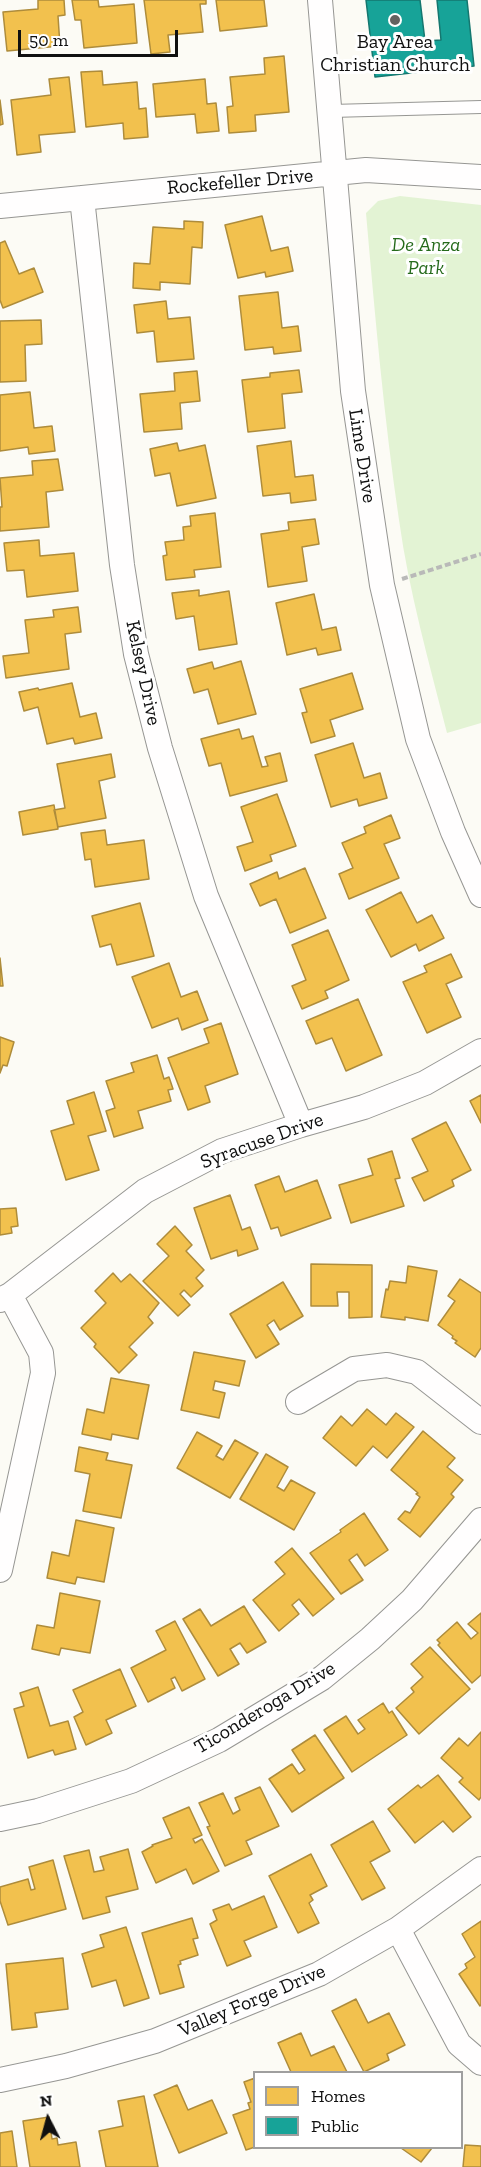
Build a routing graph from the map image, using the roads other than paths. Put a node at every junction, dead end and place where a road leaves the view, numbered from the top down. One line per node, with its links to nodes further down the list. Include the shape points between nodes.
1 (320, 0): 3 (street, Lime Drive)
2 (481, 108): 3 (lane)
3 (330, 111): 4 (street, Lime Drive)
4 (335, 174): 5 (street, Rockefeller Drive, via 366,170); 6 (street, Rockefeller Drive); 8 (street, Lime Drive, via 352,391 382,585 418,739)
5 (481, 177)
6 (82, 198): 7 (street, Rockefeller Drive); 10 (street, Kelsey Drive, via 122,565 136,654 160,748 206,896)
7 (0, 206)
8 (481, 895)
9 (481, 1051): 10 (street, Syracuse Drive, via 425,1083 364,1107)
10 (301, 1125): 11 (street, Syracuse Drive, via 222,1151 145,1191)
11 (5, 1297): 15 (street, via 41,1353 43,1373)
12 (298, 1402): 13 (street, via 354,1370 387,1365 417,1372)
13 (481, 1422)
14 (481, 1520): 16 (street, Ticonderoga Drive, via 412,1600 322,1678 219,1740 131,1781)
15 (0, 1570)
16 (0, 1819)
17 (481, 1869): 18 (street, Valley Forge Drive)
18 (398, 1929): 19 (street, via 459,2044); 20 (street, Valley Forge Drive, via 320,1974 155,2041)
19 (481, 2062)
20 (0, 2080)

